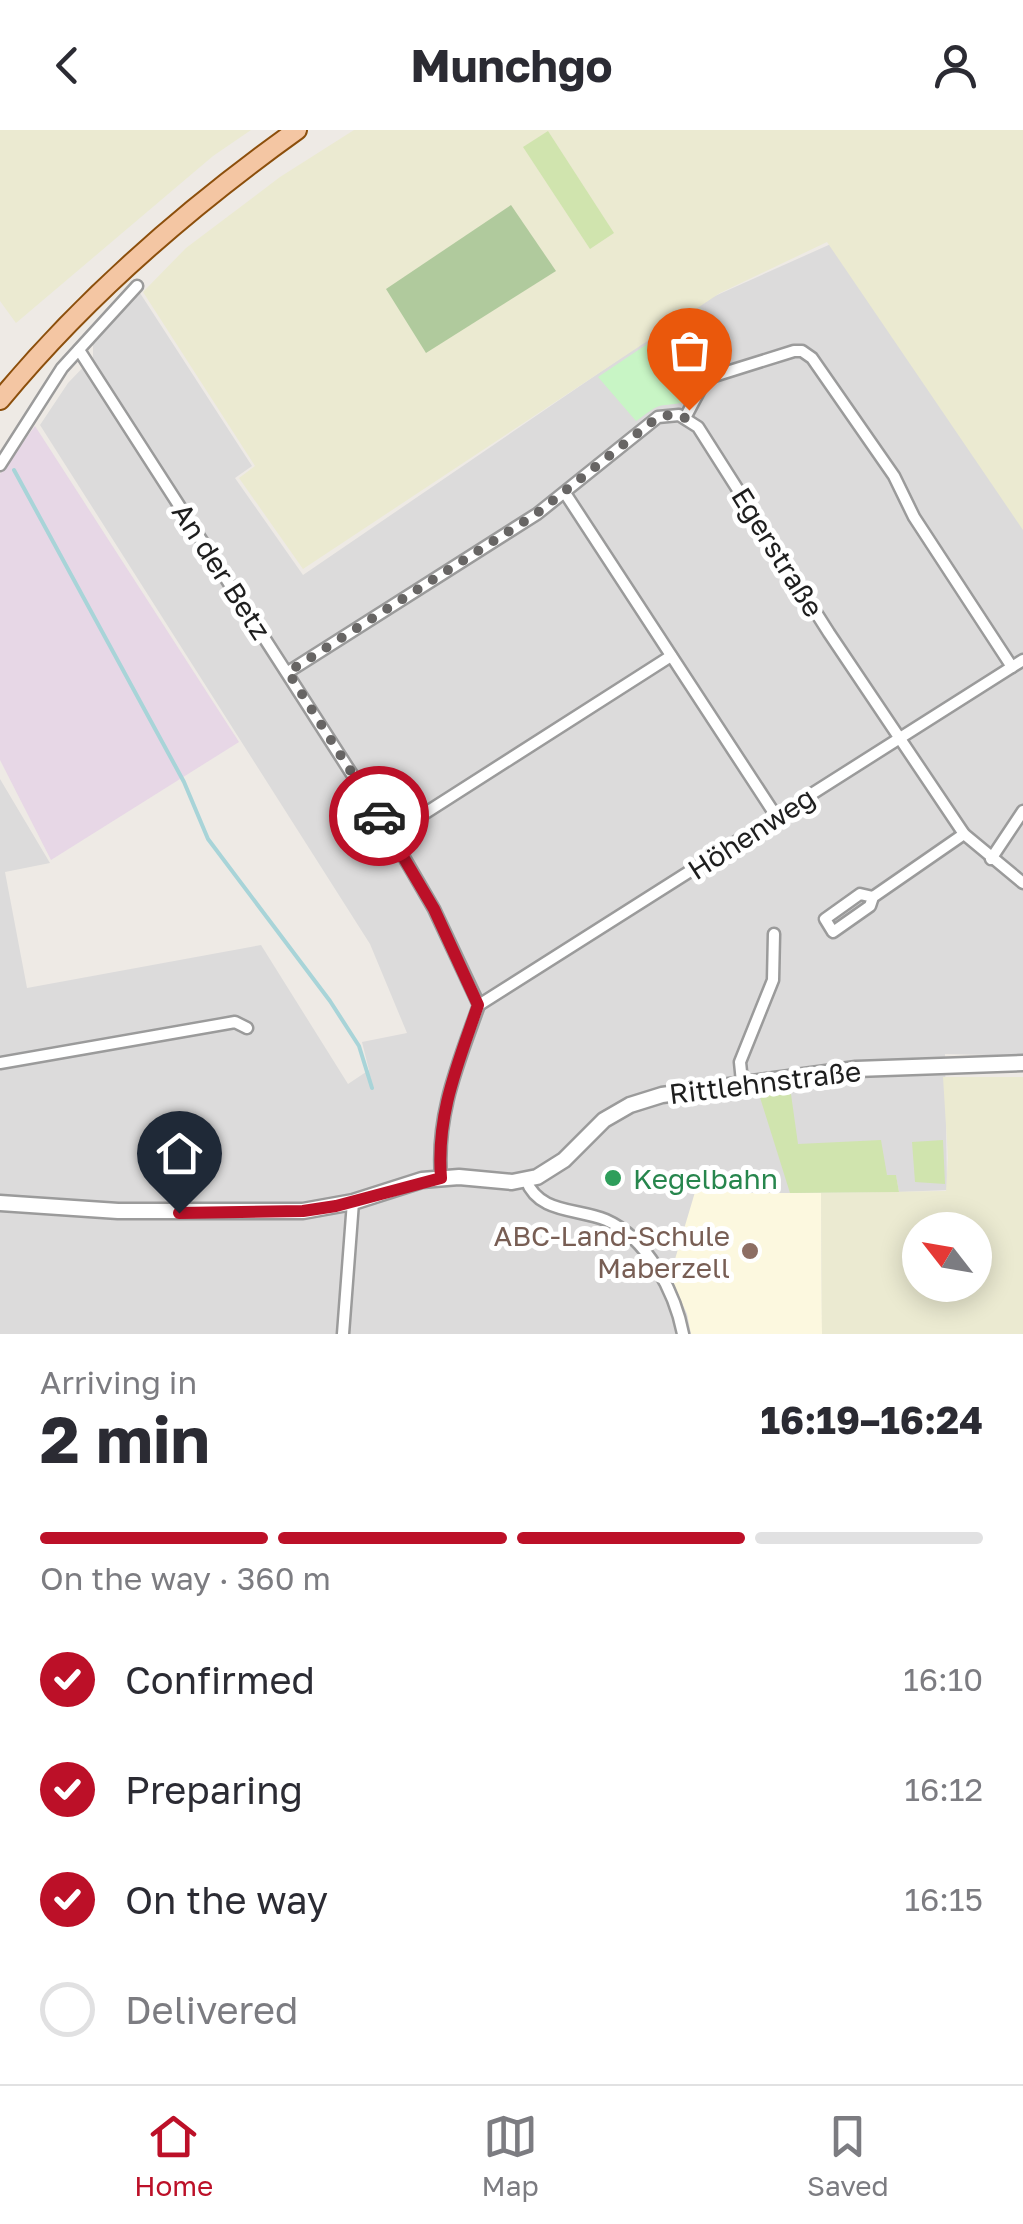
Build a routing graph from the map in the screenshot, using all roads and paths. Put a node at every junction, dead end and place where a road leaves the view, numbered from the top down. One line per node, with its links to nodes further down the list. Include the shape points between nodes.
1 (297, 130): 4 (main road, via 145,250)
2 (137, 286): 3 (street)
3 (78, 350): 6 (street); 11 (street, An der Betz)
4 (0, 400)
5 (685, 418): 7 (street, via 658,417); 10 (street, via 714,376 794,351 812,358); 12 (street, Egerstraße, via 698,427)
6 (0, 464)
7 (565, 493): 8 (street); 11 (street)
8 (671, 656): 14 (street); 15 (street)
9 (1023, 660): 10 (street, Höhenweg)
10 (1012, 667): 12 (street, Höhenweg)
11 (288, 672): 15 (street, An der Betz)
12 (899, 739): 14 (street, Höhenweg); 16 (street, Egerstraße)
13 (1023, 812): 17 (street)
14 (776, 816): 21 (street, Höhenweg)
15 (391, 834): 21 (street, An der Betz)
16 (964, 834): 17 (street, Egerstraße); 19 (street)
17 (991, 859): 18 (street, Egerstraße)
18 (1023, 884)
19 (873, 897): 19 (street, via 860,894 825,919 833,932)
20 (774, 934): 25 (street, via 773,980 740,1062)
21 (478, 1005): 26 (street, via 446,1103 438,1141)
22 (247, 1028): 24 (street, via 235,1022)
23 (1023, 1063): 25 (street, Rittlehnstraße, via 921,1064)
24 (0, 1064)
25 (742, 1082): 27 (street, Rittlehnstraße, via 630,1106 596,1126 554,1168)
26 (441, 1178): 27 (street); 28 (street)
27 (526, 1180): 31 (street, via 542,1202 594,1216 630,1236 668,1288)
28 (352, 1202): 29 (street, via 272,1213); 30 (street)
29 (0, 1203)
30 (343, 1334)
31 (682, 1334)

